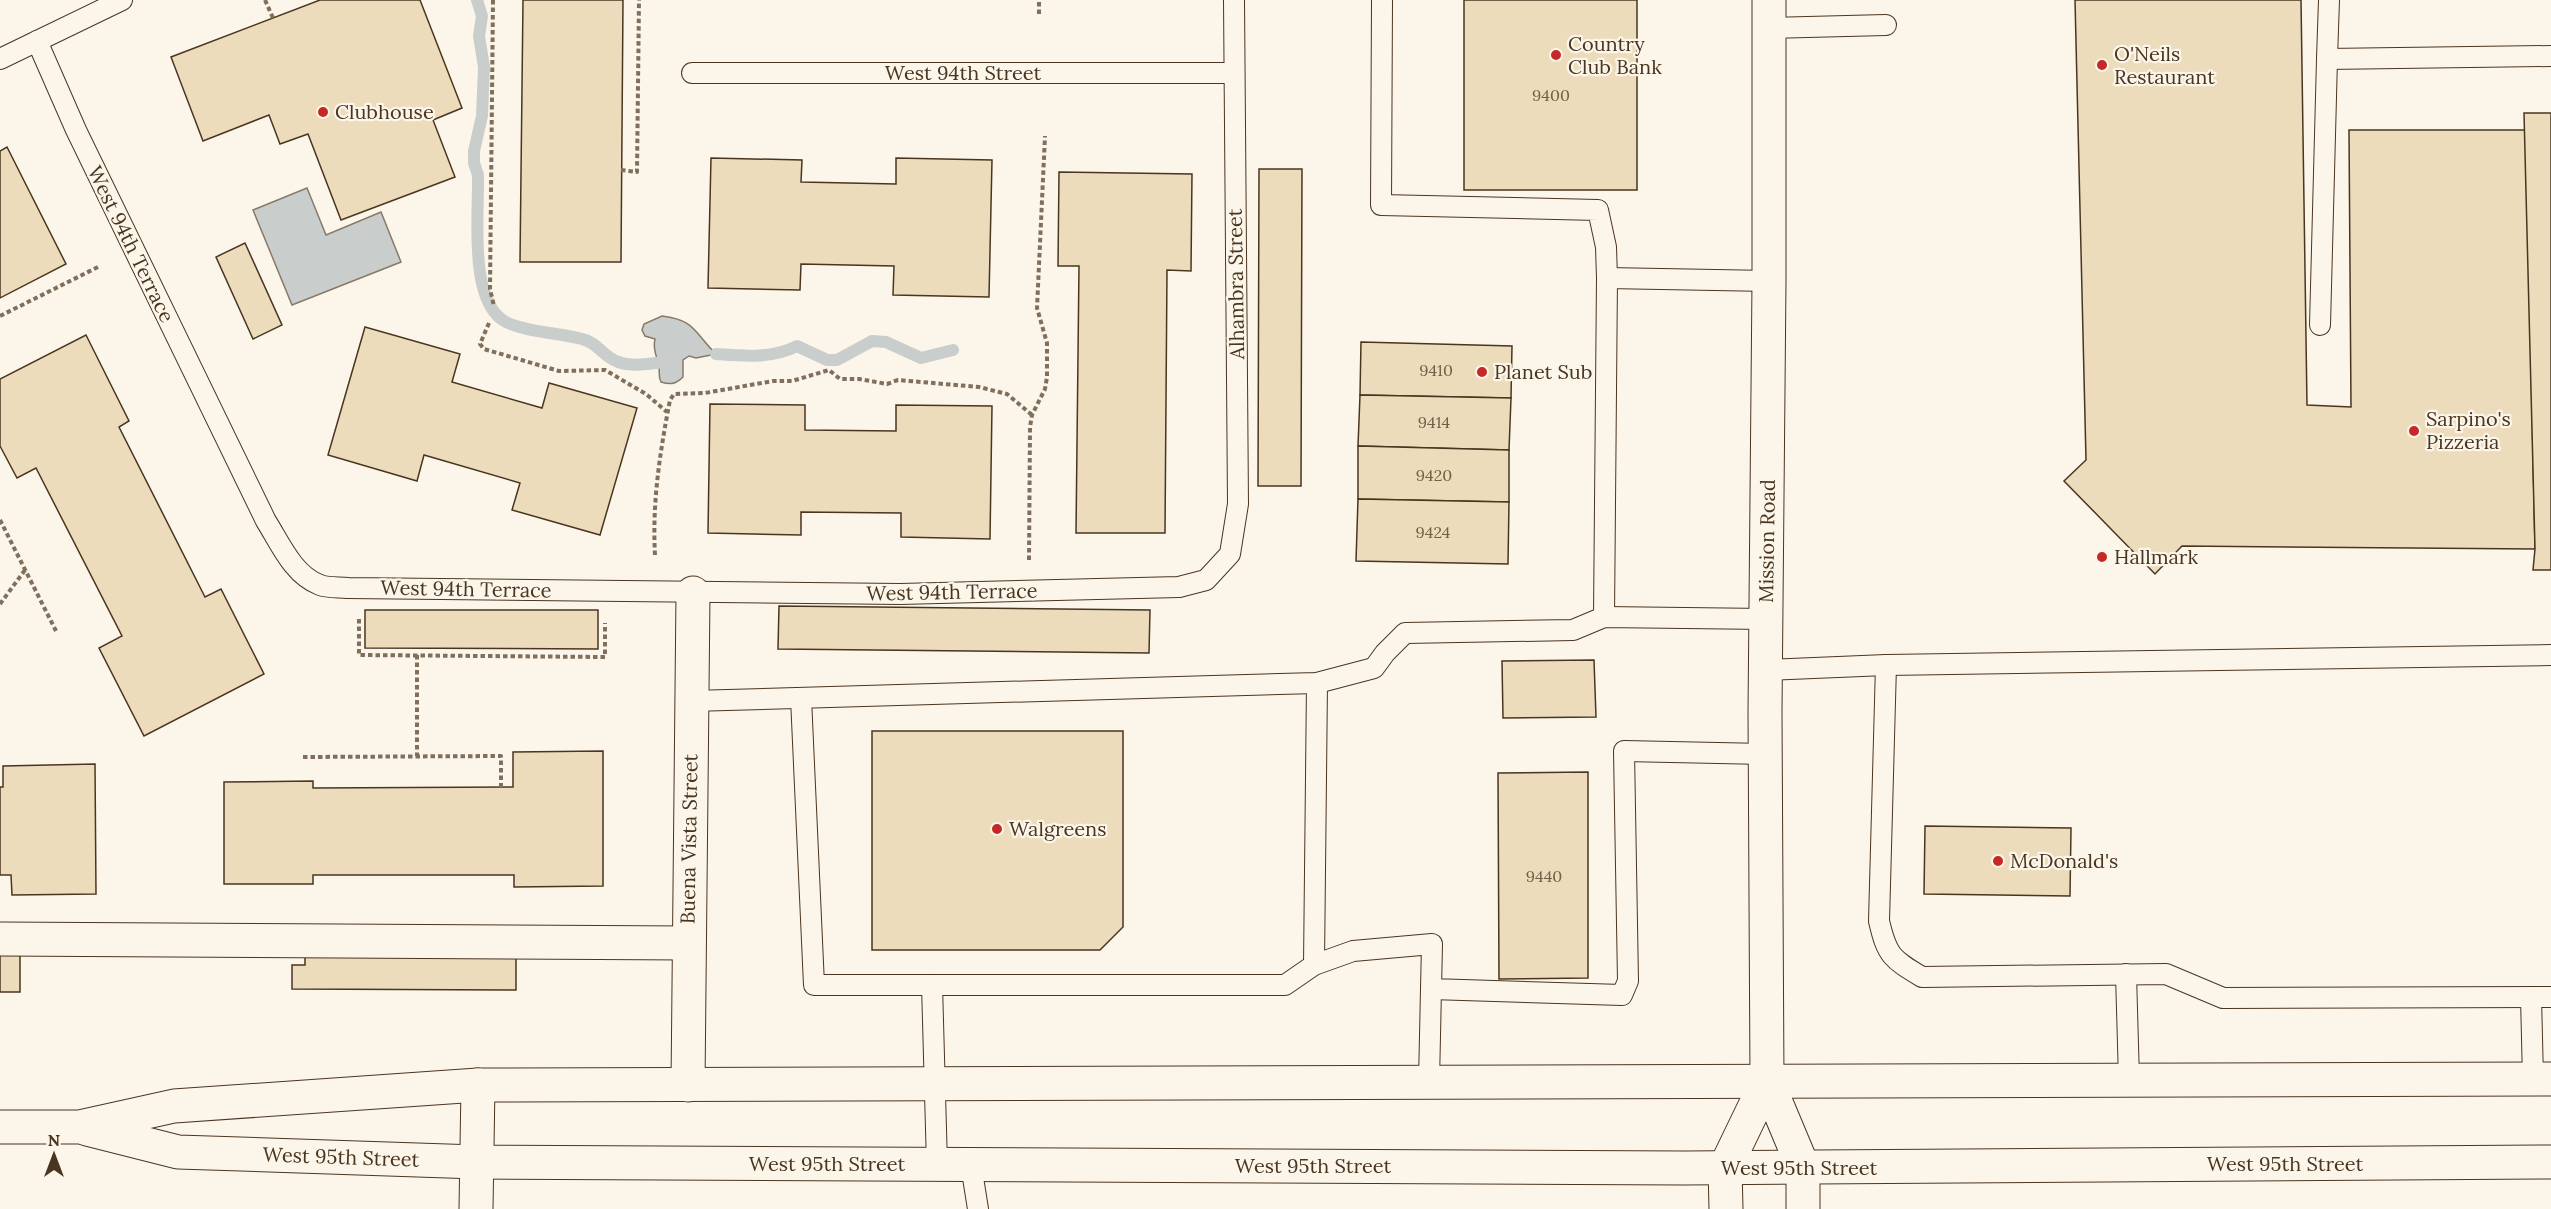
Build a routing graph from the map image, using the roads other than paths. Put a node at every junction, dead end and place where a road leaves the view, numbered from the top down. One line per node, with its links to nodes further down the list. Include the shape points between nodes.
1 (122, 0): 7 (lane)
2 (1234, 0): 12 (lane, Alhambra Street)
3 (1382, 0): 13 (lane, via 1381,205 1598,210)
4 (2329, 0): 10 (lane)
5 (1769, 14): 6 (lane); 14 (main road, Mission Road)
6 (1886, 25)
7 (37, 41): 9 (lane); 17 (lane, West 94th Terrace, via 76,130 266,521 304,576 321,585 359,588)
8 (2551, 56): 10 (lane)
9 (0, 59)
10 (2328, 59): 15 (lane)
11 (692, 73): 12 (lane, West 94th Street)
12 (1234, 73): 16 (lane, Alhambra Street, via 1238,504 1230,554)
13 (1607, 278): 14 (lane); 18 (lane)
14 (1769, 281): 19 (main road, Mission Road)
15 (2320, 325)
16 (1222, 564): 17 (lane, West 94th Terrace, via 1206,580 1179,587 900,594)
17 (693, 593): 25 (main road, Buena Vista Street)
18 (1604, 617): 19 (lane); 23 (lane, via 1572,630 1405,633 1374,668)
19 (1766, 619): 22 (main road, Mission Road)
20 (2551, 655): 21 (lane)
21 (1886, 665): 22 (lane); 30 (lane, via 1879,921 1884,945 1896,961 1922,977)
22 (1766, 669): 26 (main road, Mission Road)
23 (1317, 683): 24 (lane); 29 (lane)
24 (801, 698): 25 (lane); 31 (lane, via 814,985)
25 (691, 701): 28 (main road, Buena Vista Street)
26 (1765, 754): 32 (lane, via 1624,751 1628,981 1622,995); 37 (main road, Mission Road)
27 (0, 939): 28 (main road)
28 (688, 943): 39 (main road, Buena Vista Street)
29 (1314, 965): 31 (lane, via 1285,985); 32 (lane, via 1353,951 1432,944)
30 (2126, 974): 33 (lane, via 2166,974 2223,998); 36 (lane)
31 (932, 985): 40 (lane)
32 (1431, 989): 38 (lane)
33 (2531, 997): 34 (lane); 35 (lane)
34 (2551, 997)
35 (2542, 1079): 36 (main road, West 95th Street)
36 (2129, 1080): 37 (main road, West 95th Street)
37 (1767, 1081): 38 (main road, West 95th Street); 48 (main road, Mission Road); 49 (main road, Mission Road)
38 (1429, 1082): 40 (main road, West 95th Street)
39 (688, 1084): 40 (main road, West 95th Street); 41 (main road, West 95th Street)
40 (934, 1084): 46 (lane)
41 (478, 1085): 43 (main road, West 95th Street, via 174,1106); 44 (main road)
42 (0, 1127): 43 (main road, West 95th Street)
43 (79, 1127): 44 (main road, West 95th Street, via 178,1152)
44 (477, 1162): 46 (main road, West 95th Street); 50 (main road)
45 (2551, 1162): 48 (main road, West 95th Street)
46 (937, 1165): 47 (main road, West 95th Street)
47 (971, 1165): 49 (main road, West 95th Street); 51 (lane)
48 (1803, 1167): 49 (main road, West 95th Street); 53 (main road, Mission Road)
49 (1725, 1168): 52 (main road, Mission Road)
50 (476, 1209)
51 (978, 1209)
52 (1726, 1209)
53 (1803, 1209)

